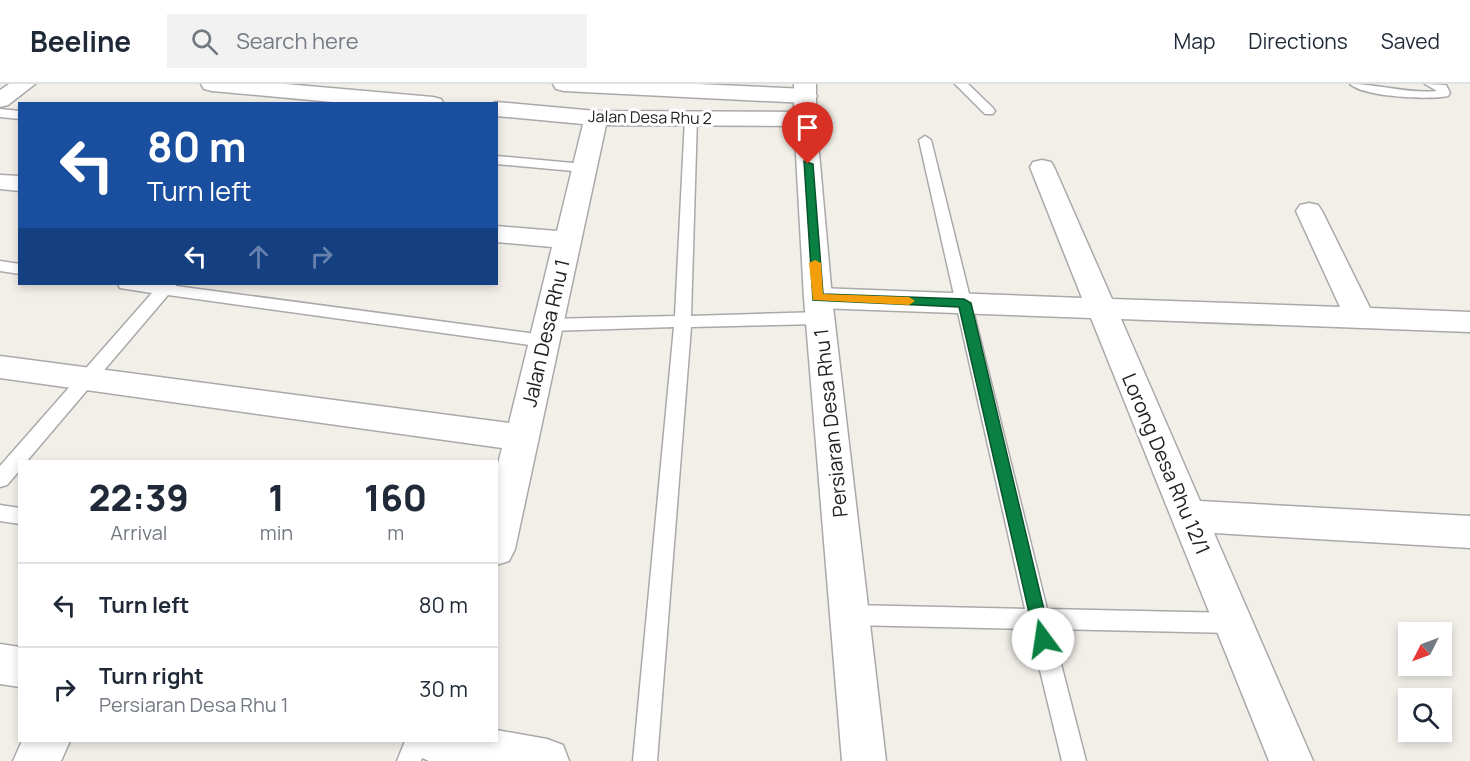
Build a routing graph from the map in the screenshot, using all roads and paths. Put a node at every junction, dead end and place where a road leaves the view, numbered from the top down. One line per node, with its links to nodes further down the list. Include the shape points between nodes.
1 (24, 84): 10 (street)
2 (212, 84): 8 (street)
3 (564, 84): 7 (street)
4 (961, 84): 13 (lane)
5 (1356, 84): 6 (lane, via 1416,94 1444,93)
6 (1431, 84)
7 (645, 86): 9 (street)
8 (334, 94): 11 (street)
9 (805, 99): 17 (street, Jalan Desa Rhu 2); 32 (street, Persiaran Desa Rhu 1)
10 (0, 100)
11 (413, 102)
12 (498, 109): 16 (street, Jalan Desa Rhu 2)
13 (989, 111)
14 (0, 113): 15 (lane)
15 (18, 115)
16 (596, 118): 17 (street, Jalan Desa Rhu 2); 21 (street, Jalan Desa Rhu 1)
17 (691, 118): 35 (lane)
18 (924, 141): 31 (lane)
19 (498, 160): 21 (lane)
20 (1042, 166): 33 (street, Lorong Desa Rhu 12/1)
21 (584, 168): 26 (street, Jalan Desa Rhu 1)
22 (0, 182): 23 (street)
23 (18, 184)
24 (1308, 212): 34 (street)
25 (498, 234): 26 (street)
26 (567, 240): 37 (street, Jalan Desa Rhu 1)
27 (0, 266): 28 (lane)
28 (18, 269)
29 (146, 285): 30 (lane)
30 (167, 286): 37 (lane); 39 (lane)
31 (964, 303): 32 (street); 33 (street); 48 (lane)
32 (819, 308): 35 (lane); 47 (street, Persiaran Desa Rhu 1)
33 (1101, 308): 34 (street); 44 (street, Lorong Desa Rhu 12/1)
34 (1360, 318): 36 (street)
35 (683, 322): 37 (lane); 57 (lane)
36 (1470, 322)
37 (546, 333): 40 (street, Jalan Desa Rhu 1)
38 (0, 367): 39 (street)
39 (87, 379): 40 (street); 41 (lane)
40 (522, 438): 46 (street, Jalan Desa Rhu 1)
41 (0, 479)
42 (0, 513): 43 (lane)
43 (18, 516)
44 (1188, 516): 45 (street); 49 (street, Lorong Desa Rhu 12/1)
45 (1470, 532)
46 (498, 540)
47 (850, 615): 48 (lane); 58 (street, Persiaran Desa Rhu 1)
48 (1038, 619): 49 (lane); 59 (lane)
49 (1233, 622): 60 (street, Lorong Desa Rhu 12/1)
50 (0, 664): 51 (street)
51 (18, 667)
52 (47, 742): 54 (street)
53 (439, 742): 55 (lane); 56 (street)
54 (35, 761)
55 (409, 761)
56 (547, 761)
57 (645, 761)
58 (864, 761)
59 (1074, 761)
60 (1291, 761)

